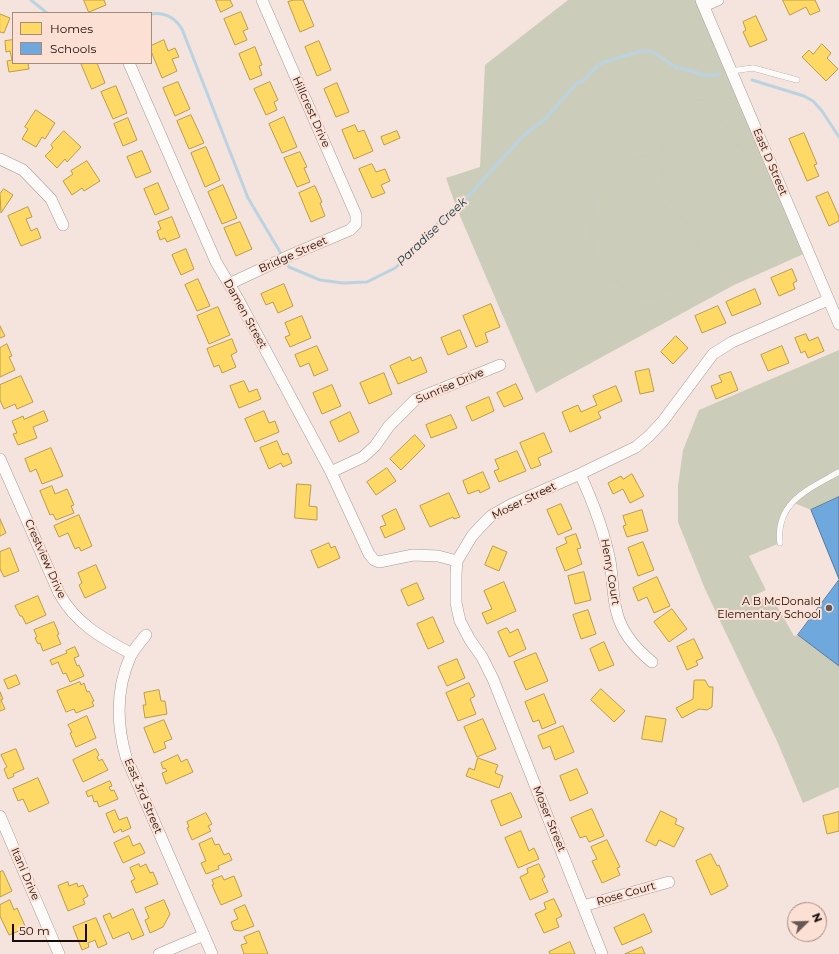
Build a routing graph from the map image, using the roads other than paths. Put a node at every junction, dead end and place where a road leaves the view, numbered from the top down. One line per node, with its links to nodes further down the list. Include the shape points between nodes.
1 (262, 0): 8 (street, Hillcrest Drive, via 356,215)
2 (718, 0): 3 (street)
3 (702, 3): 5 (street, East D Street)
4 (129, 64): 10 (street, Damen Street, via 216,262)
5 (731, 71): 6 (lane, via 752,68); 11 (street, East D Street)
6 (797, 80)
7 (0, 158): 9 (street, via 23,170 51,198)
8 (356, 224): 10 (street, Bridge Street, via 350,230)
9 (63, 225)
10 (229, 284): 15 (street, Damen Street)
11 (828, 300): 12 (street, East D Street); 17 (street, Moser Street, via 732,342 713,354 649,436 636,446)
12 (839, 324)
13 (500, 365): 15 (street, Sunrise Drive, via 416,399 363,457)
14 (0, 459): 21 (street, Crestview Drive, via 65,604 92,631)
15 (331, 472): 19 (street, Damen Street, via 365,548 374,560 379,562 400,556 426,554)
16 (839, 472): 18 (lane, via 807,490 792,502 782,516)
17 (580, 474): 19 (street, Moser Street, via 491,516 472,536); 22 (street, Henry Court, via 592,501 610,561 617,613 626,635)
18 (780, 543)
19 (457, 560): 25 (street, Moser Street, via 456,603 460,621 493,679)
20 (146, 635): 21 (street, East 3rd Street)
21 (132, 654): 26 (street, East 3rd Street, via 118,703 121,738 126,757)
22 (652, 662)
23 (0, 816): 27 (street, Itani Drive)
24 (669, 882): 25 (street, Rose Court)
25 (583, 906): 30 (street, Moser Street)
26 (204, 935): 28 (street); 29 (street, East 3rd Street)
27 (59, 954)
28 (159, 954)
29 (212, 954)
30 (602, 954)

